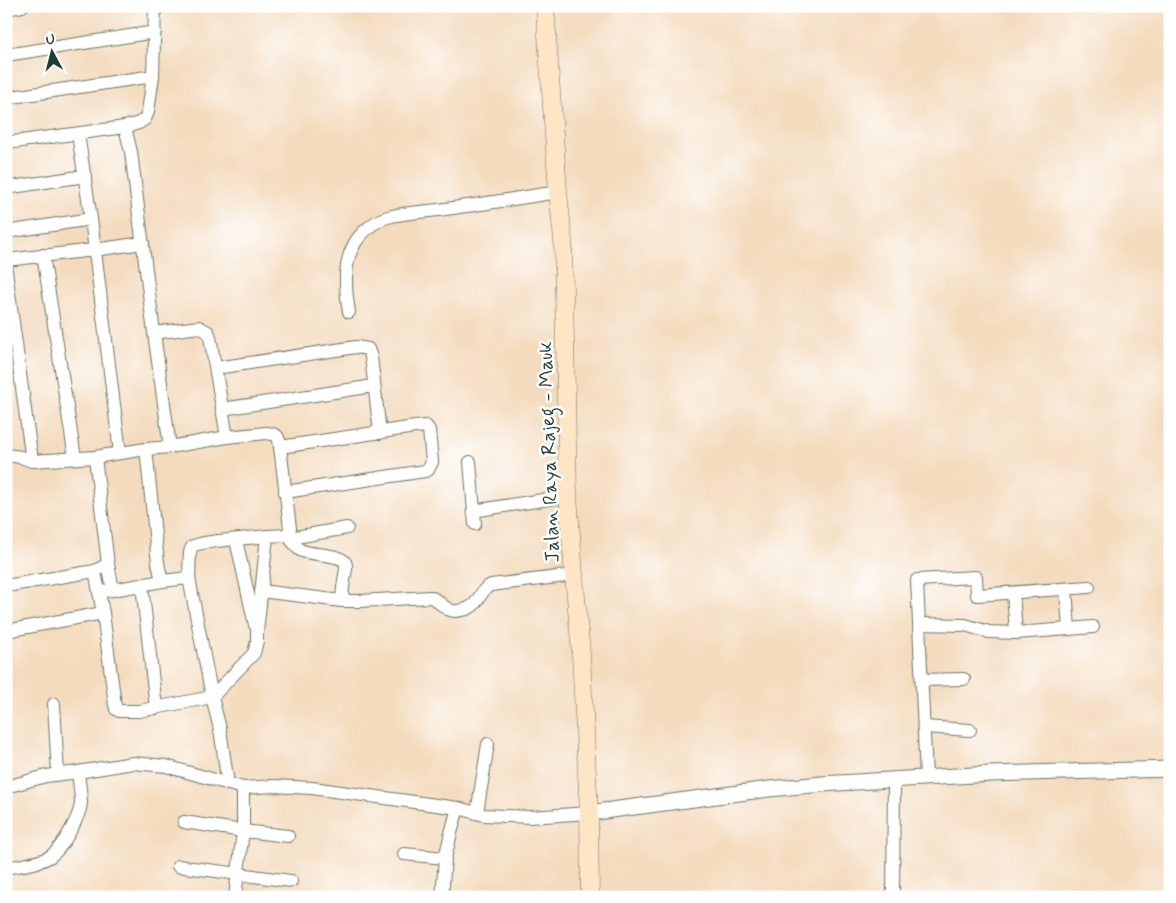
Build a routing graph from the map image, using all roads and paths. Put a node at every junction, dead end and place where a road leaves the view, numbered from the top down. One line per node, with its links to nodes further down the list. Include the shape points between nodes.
1 (22, 6): 4 (street)
2 (155, 6): 5 (street)
3 (545, 6): 14 (main road, Jalan Raya Rajeg - Mauk)
4 (6, 8)
5 (155, 32): 6 (street); 7 (street)
6 (6, 55)
7 (153, 76): 8 (street); 9 (street, via 145,119)
8 (6, 98)
9 (125, 127): 10 (street); 17 (street, via 132,152)
10 (78, 134): 11 (street); 12 (street)
11 (6, 144)
12 (85, 176): 13 (street); 15 (street)
13 (6, 188)
14 (558, 192): 22 (street, via 381,219 361,234 348,257 346,291); 39 (main road, Jalan Raya Rajeg - Mauk, via 563,240)
15 (91, 219): 16 (street); 18 (street)
16 (6, 232)
17 (143, 243): 18 (street); 23 (street)
18 (94, 250): 19 (street); 32 (street)
19 (44, 255): 20 (street); 35 (street)
20 (6, 260)
21 (6, 275): 36 (street)
22 (349, 312)
23 (154, 333): 24 (street, via 204,328 210,337); 29 (street)
24 (216, 368): 25 (street, via 365,348 370,352); 26 (street)
25 (374, 386): 26 (street); 27 (street)
26 (222, 410): 28 (street)
27 (380, 433): 30 (street); 38 (street, via 427,427 432,462 428,470)
28 (227, 438): 29 (street); 30 (street, via 273,434)
29 (170, 447): 31 (street)
30 (280, 447): 38 (street)
31 (146, 449): 32 (street); 50 (street)
32 (120, 453): 34 (street)
33 (6, 455): 36 (street)
34 (95, 457): 35 (street); 46 (street)
35 (75, 458): 36 (street)
36 (32, 461)
37 (470, 462): 40 (street)
38 (285, 492): 44 (street)
39 (568, 496): 40 (street); 48 (main road, Jalan Raya Rajeg - Mauk)
40 (473, 511): 41 (street)
41 (475, 524)
42 (347, 528): 44 (street)
43 (268, 536): 44 (street); 45 (street); 56 (street)
44 (290, 538): 59 (street, via 307,553 344,560)
45 (236, 540): 49 (street, via 192,546); 65 (street)
46 (108, 564): 47 (street); 55 (street)
47 (96, 571): 52 (street); 57 (street)
48 (574, 576): 59 (street, via 488,586 476,604 467,610 452,611 430,596); 85 (main road, Jalan Raya Rajeg - Mauk)
49 (189, 578): 50 (street); 69 (street)
50 (162, 581): 51 (street)
51 (142, 585): 55 (street); 71 (street)
52 (6, 586)
53 (1089, 587): 54 (street)
54 (1066, 589): 58 (street); 63 (street)
55 (113, 590): 57 (street)
56 (261, 591): 59 (street); 65 (street)
57 (99, 592): 60 (street)
58 (1013, 593): 61 (street, via 977,596 976,576 918,580); 66 (street)
59 (342, 601)
60 (104, 613): 64 (street); 71 (street, via 116,709 139,711)
61 (919, 624): 66 (street, via 965,625 989,632); 68 (street)
62 (1093, 627): 63 (street)
63 (1069, 629): 66 (street)
64 (6, 631)
65 (257, 633): 69 (street, via 254,654)
66 (1016, 633)
67 (964, 679): 68 (street)
68 (922, 680): 72 (street)
69 (212, 698): 71 (street); 80 (street)
70 (54, 704): 77 (street)
71 (156, 708)
72 (924, 728): 73 (street); 78 (street)
73 (970, 730)
74 (488, 744): 84 (street)
75 (1170, 769): 78 (street)
76 (78, 772): 77 (street); 80 (street, via 133,763 152,764); 92 (street, via 81,805 57,850 38,862)
77 (58, 774): 81 (street)
78 (926, 778): 79 (street)
79 (894, 780): 85 (street, via 769,789); 95 (street)
80 (228, 784): 82 (street)
81 (6, 787)
82 (243, 788): 83 (street, via 312,788); 87 (street)
83 (458, 808): 84 (street); 90 (street)
84 (476, 813): 85 (street, via 530,817)
85 (589, 813): 98 (main road, Jalan Raya Rajeg - Mauk)
86 (184, 822): 87 (street)
87 (243, 831): 88 (street); 93 (street)
88 (288, 836)
89 (404, 854): 90 (street)
90 (445, 858): 97 (street)
91 (178, 866): 93 (street)
92 (6, 868)
93 (237, 874): 94 (street); 96 (street)
94 (291, 881)
95 (894, 896)
96 (235, 897)
97 (442, 897)
98 (590, 897)

